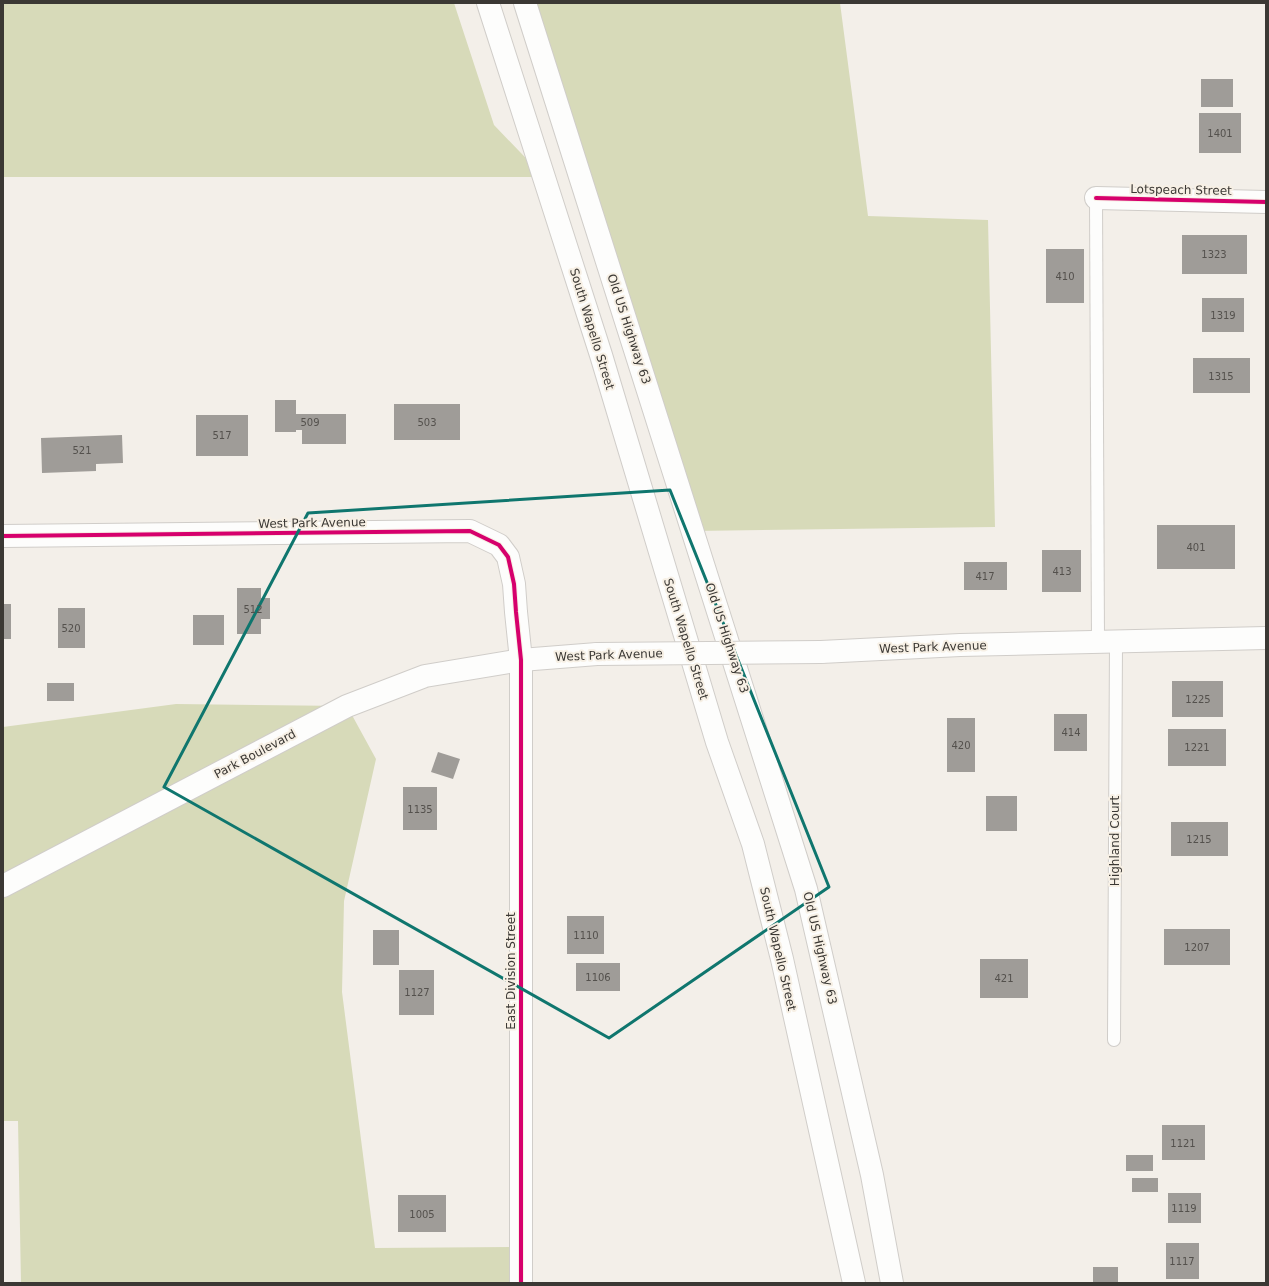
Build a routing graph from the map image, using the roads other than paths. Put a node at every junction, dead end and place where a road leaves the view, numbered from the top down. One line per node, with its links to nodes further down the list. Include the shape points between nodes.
1 (488, 3): 12 (main road, South Wapello Street, via 601,355 718,742 753,844 782,959)
2 (525, 3): 13 (main road, Old US Highway 63, via 806,889 872,1175)
3 (1096, 198): 4 (main road, Lotspeach Street); 7 (lane, Highland Court)
4 (1266, 202)
5 (3, 536): 8 (main road, West Park Avenue, via 470,531 499,544 508,557 514,584)
6 (1266, 638): 7 (main road, West Park Avenue)
7 (1107, 642): 8 (main road, West Park Avenue, bridge, via 960,645 821,652 597,654); 10 (lane, Highland Court)
8 (521, 660): 9 (main road, Park Boulevard, via 426,676 347,706); 11 (main road, East Division Street)
9 (3, 886)
10 (1114, 1040)
11 (521, 1283)
12 (854, 1283)
13 (892, 1283)

